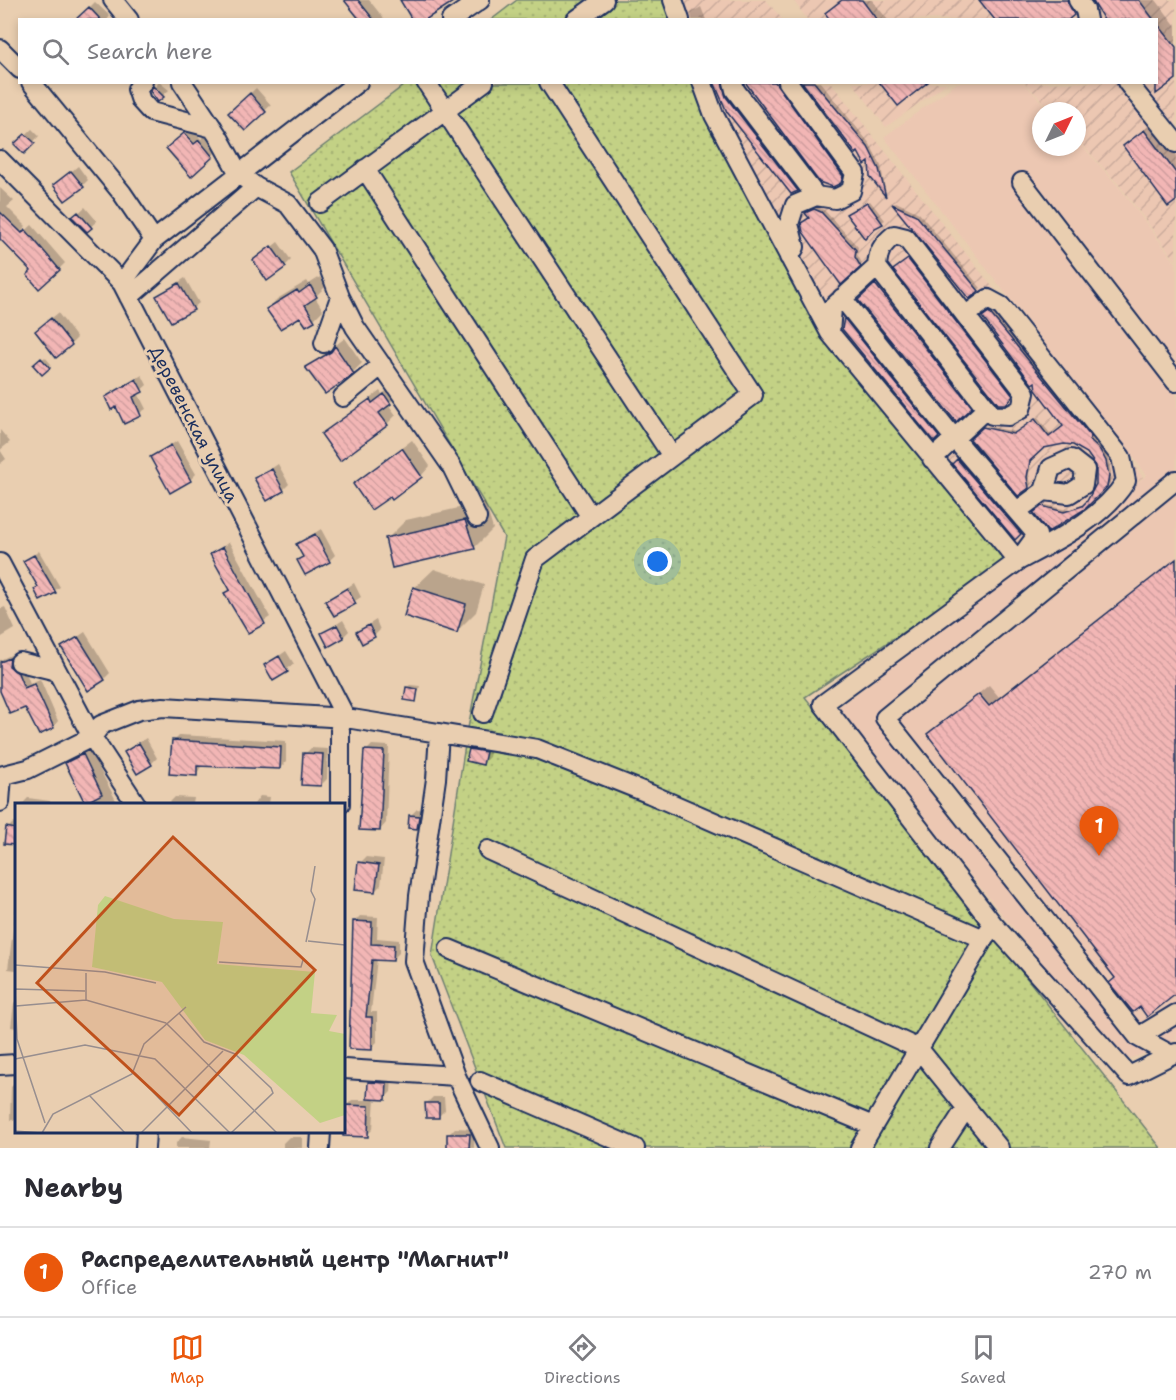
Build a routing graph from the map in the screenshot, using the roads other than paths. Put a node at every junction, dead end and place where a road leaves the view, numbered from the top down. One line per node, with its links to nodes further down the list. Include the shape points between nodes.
1 (114, 0): 6 (street)
2 (480, 0): 7 (street)
3 (604, 0): 8 (street)
4 (673, 0): 9 (street)
5 (1078, 0): 10 (street)
6 (128, 18)
7 (454, 18)
8 (579, 18)
9 (679, 18)
10 (1087, 18)
11 (0, 48): 12 (street)
12 (18, 67)
13 (33, 84): 35 (street, via 122,192)
14 (141, 84): 26 (street, via 138,95 151,112)
15 (183, 84): 26 (street)
16 (355, 84): 30 (street)
17 (427, 84): 25 (street)
18 (481, 84): 25 (street)
19 (550, 84): 49 (street, via 753,395)
20 (703, 84): 24 (street)
21 (789, 84): 33 (street, via 855,172 851,191 835,199)
22 (1129, 84): 27 (street)
23 (734, 86): 24 (street); 33 (street)
24 (711, 107): 36 (street)
25 (444, 110): 29 (street); 49 (street)
26 (213, 128): 30 (street)
27 (1174, 137)
28 (0, 160): 38 (street, Деревенская улица)
29 (365, 169): 34 (street); 54 (street)
30 (239, 174): 32 (street); 35 (street)
31 (1022, 182): 45 (street)
32 (256, 187): 38 (street); 39 (street, via 288,204 322,249)
33 (816, 196): 36 (street, via 795,205 789,224 795,247)
34 (320, 203)
35 (154, 240): 38 (street)
36 (789, 257): 42 (street)
37 (877, 267): 40 (street); 41 (street, via 884,243 894,235 906,238); 47 (street)
38 (125, 290): 61 (street, Деревенская улица)
39 (340, 297): 43 (street); 44 (street, via 355,327)
40 (842, 298): 42 (street, via 832,308); 48 (street)
41 (966, 315): 47 (street, via 1025,393 1021,409 1008,416 992,415); 56 (street, via 988,299 1001,306 1121,457 1126,481 1114,500 1063,537)
42 (830, 333): 50 (street)
43 (324, 343)
44 (382, 365): 46 (street); 55 (street, via 452,468)
45 (1176, 382)
46 (343, 397)
47 (987, 408): 48 (street)
48 (954, 438): 50 (street); 53 (street)
49 (672, 456): 54 (street)
50 (932, 459): 56 (street)
51 (1176, 480): 72 (street, via 885,718)
52 (1044, 491): 53 (street)
53 (1017, 511): 56 (street, via 1037,535)
54 (591, 517): 60 (street, via 535,559)
55 (477, 518)
56 (1018, 561): 69 (street, via 822,704)
57 (0, 563): 59 (street)
58 (20, 662): 59 (street)
59 (57, 671): 63 (street)
60 (483, 713)
61 (346, 718): 62 (street); 63 (street, via 162,707 139,710 101,725); 67 (street, via 340,725)
62 (439, 734): 69 (street, via 537,748); 78 (street, via 414,960)
63 (92, 737): 64 (street, via 28,769); 66 (street)
64 (1, 776): 65 (street)
65 (0, 802)
66 (135, 803)
67 (339, 803)
68 (488, 850): 73 (street)
69 (988, 932): 73 (street); 74 (street, via 1129,1076)
70 (449, 949): 81 (street)
71 (1176, 1014): 72 (street)
72 (1138, 1037): 74 (street)
73 (919, 1049): 80 (street); 81 (street)
74 (1169, 1052)
75 (15, 1064): 76 (street)
76 (0, 1065)
77 (345, 1069): 78 (street)
78 (456, 1077): 86 (street)
79 (480, 1081): 87 (street)
80 (966, 1108): 89 (street); 90 (street)
81 (873, 1126): 88 (street)
82 (146, 1133): 84 (street)
83 (321, 1133): 85 (street)
84 (145, 1148)
85 (320, 1148)
86 (490, 1148)
87 (635, 1148)
88 (860, 1148)
89 (940, 1148)
90 (999, 1148)

